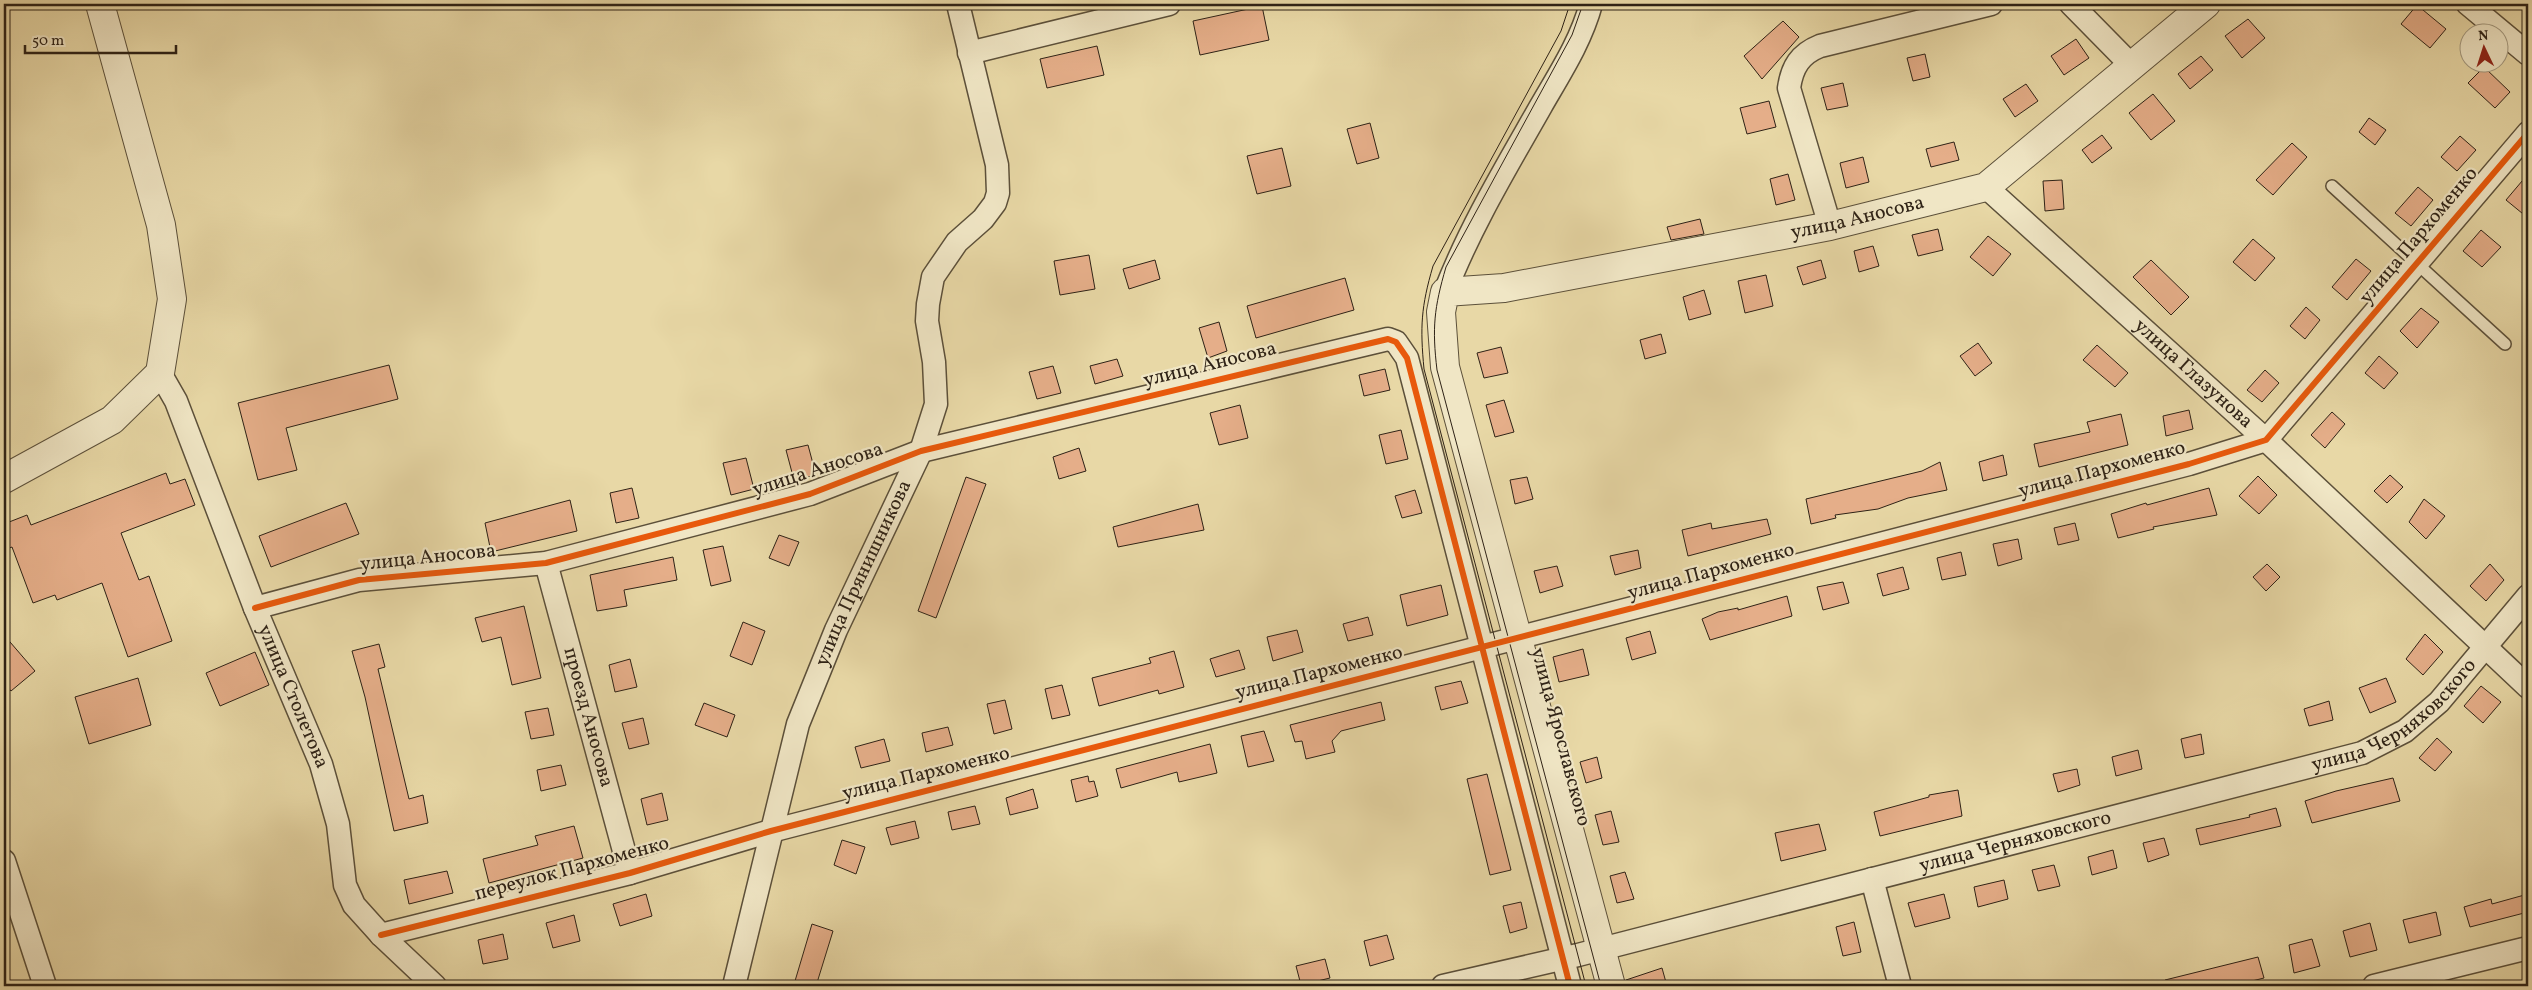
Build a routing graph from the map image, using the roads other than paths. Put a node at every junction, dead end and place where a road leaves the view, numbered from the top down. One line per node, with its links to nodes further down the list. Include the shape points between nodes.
1 (100, 4): 19 (street, via 161,225 172,299)
2 (958, 4): 9 (street, улица Прянишникова)
3 (1169, 4): 9 (street)
4 (1591, 4): 17 (street, via 1578,41 1504,173 1454,268)
5 (1991, 4): 15 (street, via 1820,46 1809,50 1799,60 1791,73 1789,88)
6 (2071, 4): 11 (street)
7 (2206, 4): 11 (street, улица Аносова)
8 (2468, 4): 10 (street)
9 (969, 53): 21 (street, улица Прянишникова, via 997,165 998,193 983,219 957,242 933,277 927,321 934,362 936,404)
10 (2528, 54)
11 (2132, 66): 14 (street, улица Аносова)
12 (2528, 133): 16 (street, улица Пархоменко)
13 (2332, 186): 16 (lane)
14 (1986, 187): 15 (street, улица Аносова); 20 (street, улица Глазунова)
15 (1830, 226): 17 (street, улица Аносова, via 1504,288)
16 (2416, 264): 18 (lane); 20 (street, улица Пархоменко)
17 (1445, 292): 26 (street, улица Ярославского, via 1441,319 1446,368)
18 (2505, 344)
19 (160, 373): 22 (street, via 112,420); 25 (street, улица Столетова, via 176,401)
20 (2266, 440): 26 (street, улица Пархоменко, via 2189,464); 27 (street, улица Глазунова)
21 (921, 451): 23 (street, улица Аносова, via 810,494); 28 (street, улица Аносова, via 1388,339 1396,342 1407,358); 30 (street, улица Прянишникова, via 836,630 801,715)
22 (4, 479)
23 (546, 563): 25 (street, улица Аносова, via 359,580); 32 (street, проезд Аносова)
24 (2528, 596): 27 (street, улица Черняховского)
25 (255, 608): 34 (street, улица Столетова, via 321,764 338,824 345,885 354,905)
26 (1517, 639): 28 (street, улица Пархоменко); 36 (street, улица Ярославского)
27 (2485, 646): 29 (street, улица Глазунова); 33 (street, улица Черняховского, via 2432,708 2405,732 2362,753)
28 (1481, 648): 30 (street, улица Пархоменко); 37 (street)
29 (2528, 687)
30 (771, 831): 32 (street, переулок Пархоменко); 40 (street, улица Прянишникова)
31 (4, 861): 38 (street)
32 (630, 873): 34 (street, переулок Пархоменко)
33 (1872, 880): 36 (street, улица Черняховского); 44 (street)
34 (381, 935): 39 (street)
35 (2528, 948): 45 (street)
36 (1601, 949): 37 (street, улица Черняховского); 43 (street, улица Ярославского)
37 (1562, 958): 41 (street, улица Черняховского); 42 (street)
38 (45, 986)
39 (435, 986)
40 (734, 986)
41 (1443, 986)
42 (1570, 986)
43 (1611, 986)
44 (1900, 986)
45 (2374, 986)

